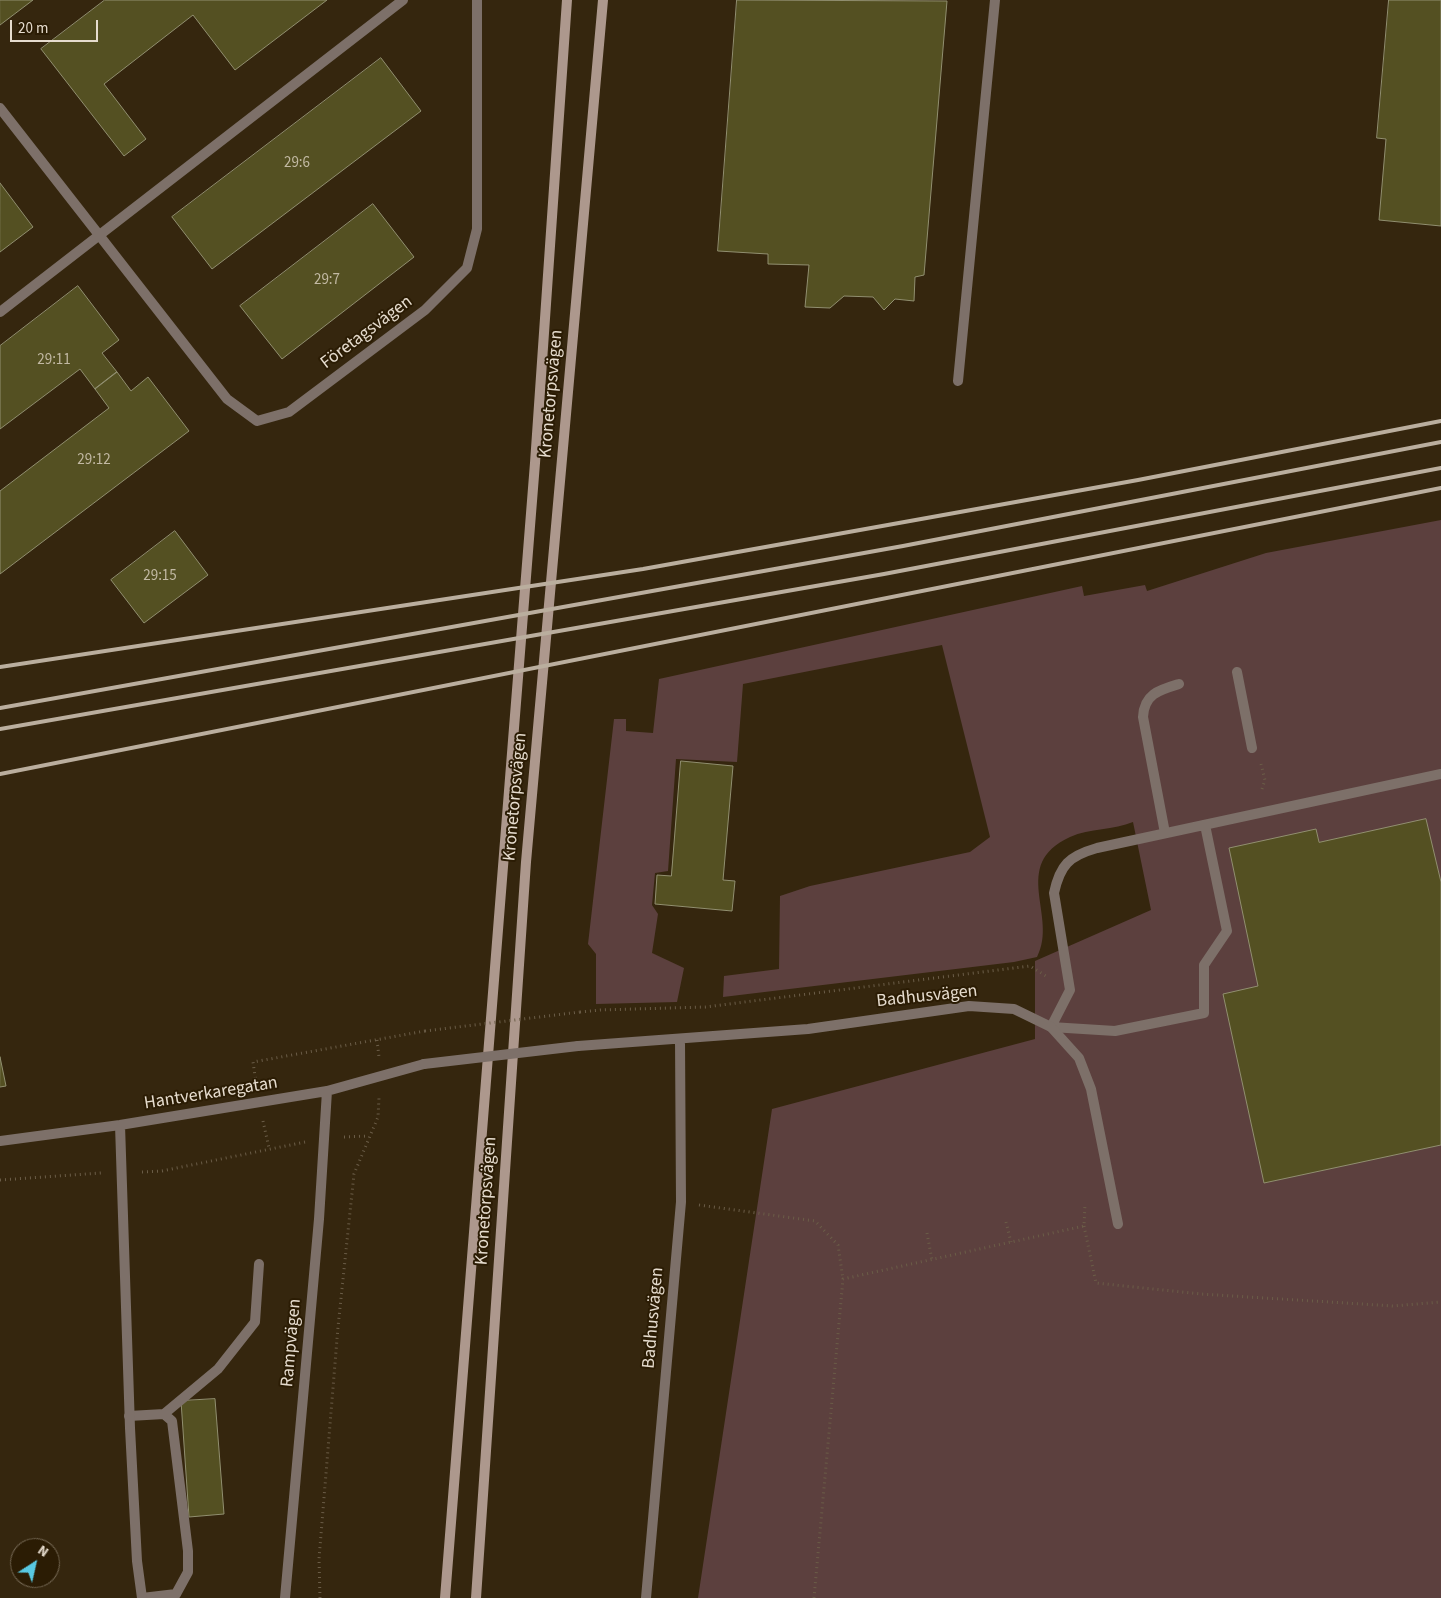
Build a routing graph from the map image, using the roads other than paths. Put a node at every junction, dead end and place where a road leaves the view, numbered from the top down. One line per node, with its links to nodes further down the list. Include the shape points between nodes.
1 (403, 0): 7 (street)
2 (477, 0): 7 (street, Företagsvägen, via 477,229 467,268 425,310 289,412 257,421 227,399)
3 (567, 0): 28 (main road, Kronetorpsvägen, via 535,463)
4 (603, 0): 29 (main road, Kronetorpsvägen, via 526,862)
5 (995, 0): 9 (street)
6 (0, 108): 7 (street, Företagsvägen)
7 (100, 235): 8 (street)
8 (0, 312)
9 (958, 381)
10 (1238, 672): 12 (street)
11 (1179, 684): 15 (street, via 1151,695 1143,708)
12 (1256, 751)
13 (1441, 774): 14 (street)
14 (1205, 825): 15 (street); 16 (street, via 1228,931 1204,964 1204,1013 1115,1031)
15 (1165, 833): 16 (street, via 1078,853 1065,863 1054,894 1070,990)
16 (1051, 1027): 17 (street, Badhusvägen, via 1014,1009 969,1006 808,1029); 22 (street, Badhusvägen, via 1079,1058 1091,1089)
17 (680, 1040): 18 (street, Badhusvägen, bridge, via 578,1046); 30 (street, Badhusvägen, via 681,1202)
18 (424, 1064): 19 (street, Hantverkaregatan)
19 (327, 1091): 20 (street, Hantverkaregatan); 27 (street, Rampvägen)
20 (120, 1125): 21 (street, Hantverkaregatan); 25 (street)
21 (0, 1141)
22 (1118, 1224)
23 (259, 1264): 24 (street, via 255,1322 218,1369)
24 (164, 1414): 25 (street); 26 (street, via 172,1421 188,1572 176,1594)
25 (129, 1416): 26 (street)
26 (142, 1598)
27 (285, 1598)
28 (445, 1598)
29 (476, 1598)
30 (646, 1598)

